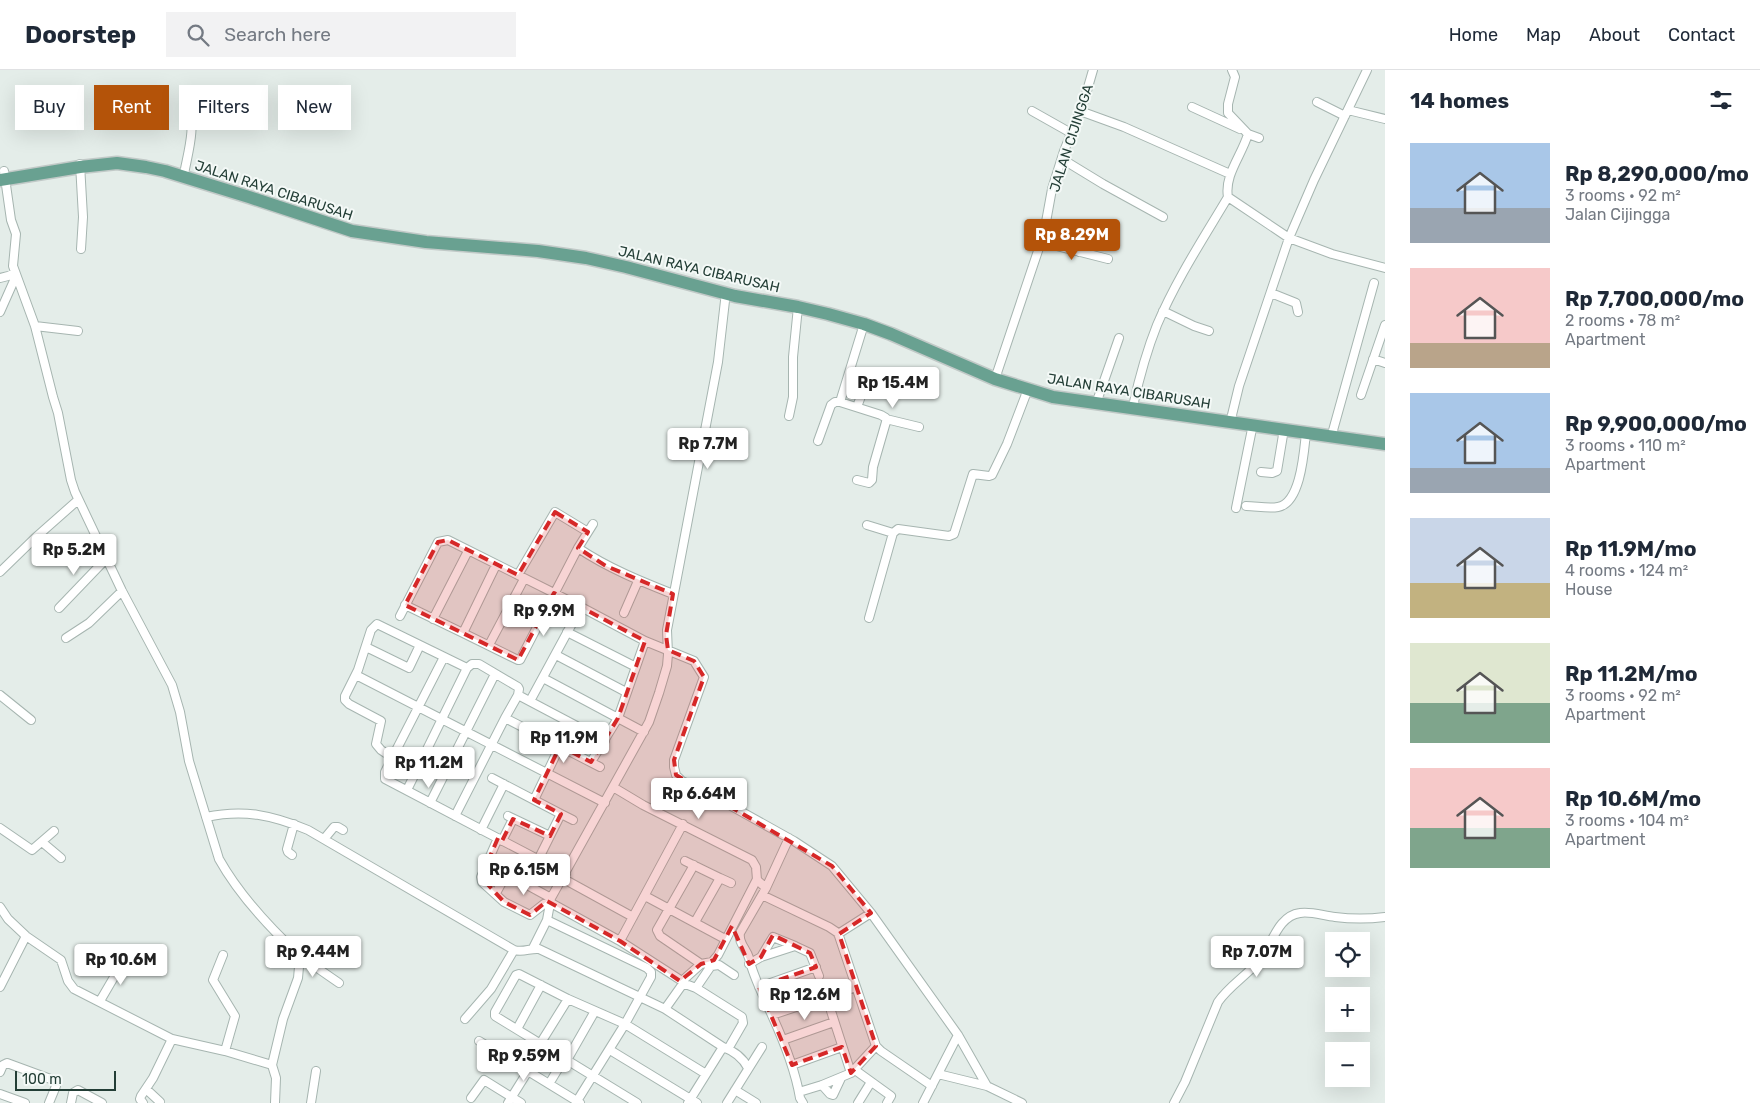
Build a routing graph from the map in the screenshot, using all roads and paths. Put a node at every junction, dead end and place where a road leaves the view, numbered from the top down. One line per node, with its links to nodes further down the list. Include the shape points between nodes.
1 (1093, 70): 7 (street, JALAN CIJINGGA)
2 (1232, 70): 11 (street, via 1235,77 1227,111)
3 (1367, 70): 8 (street)
4 (1317, 102): 8 (street)
5 (1192, 107): 11 (street)
6 (1032, 111): 12 (street)
7 (1080, 111): 12 (street, JALAN CIJINGGA); 17 (street)
8 (1346, 113): 9 (street); 22 (street)
9 (1385, 119)
10 (190, 130): 16 (street)
11 (1245, 132): 13 (street); 17 (street)
12 (1071, 133): 14 (street, JALAN CIJINGGA)
13 (1259, 138)
14 (1062, 159): 20 (street); 23 (street, JALAN CIJINGGA)
15 (80, 165): 16 (main road, JALAN RAYA CIBARUSAH, via 123,161); 18 (main road, JALAN RAYA CIBARUSAH); 24 (street); 32 (main road, JALAN RAYA CIBARUSAH, via 117,163 164,171 352,231 578,257)
16 (184, 174): 32 (main road, JALAN RAYA CIBARUSAH, via 352,229 426,240 578,254)
17 (1230, 174): 19 (street)
18 (2, 175): 28 (street, via 10,220 16,234)
19 (1228, 197): 22 (street); 36 (street, via 1190,259)
20 (1162, 217)
21 (1088, 230): 25 (street)
22 (1289, 238): 27 (street); 31 (street)
23 (1041, 242): 25 (street); 47 (street, JALAN CIJINGGA)
24 (81, 249)
25 (1080, 252): 26 (street)
26 (1108, 259)
27 (1385, 268)
28 (15, 274): 29 (street); 35 (street); 40 (street)
29 (0, 278)
30 (1374, 284): 61 (street)
31 (1271, 293): 37 (street, via 1296,303); 56 (street, via 1238,386)
32 (731, 294): 33 (main road, JALAN RAYA CIBARUSAH); 82 (street)
33 (752, 298): 34 (main road, JALAN RAYA CIBARUSAH); 47 (main road, JALAN RAYA CIBARUSAH, via 798,304 865,321)
34 (798, 306): 38 (main road, JALAN RAYA CIBARUSAH); 54 (street, via 793,404)
35 (0, 312)
36 (1163, 312): 41 (street); 52 (street, via 1143,367)
37 (1298, 312)
38 (864, 324): 47 (main road, JALAN RAYA CIBARUSAH); 51 (street)
39 (1385, 325): 44 (street)
40 (35, 326): 42 (street); 66 (street)
41 (1209, 330)
42 (78, 331)
43 (1119, 338): 50 (street)
44 (1372, 359): 45 (street); 49 (street)
45 (1385, 364)
46 (868, 377): 53 (street)
47 (996, 378): 48 (main road, JALAN RAYA CIBARUSAH); 50 (main road, JALAN RAYA CIBARUSAH, via 1053,394)
48 (1028, 389): 57 (main road, JALAN RAYA CIBARUSAH, via 1066,399); 72 (street, via 991,476 973,474 954,534 898,529)
49 (1362, 395)
50 (1097, 401): 52 (main road, JALAN RAYA CIBARUSAH)
51 (840, 402): 53 (street); 62 (street, via 831,405)
52 (1134, 406): 56 (main road, JALAN RAYA CIBARUSAH)
53 (858, 407): 55 (street)
54 (789, 416)
55 (886, 419): 58 (street); 65 (street, via 872,480 869,483)
56 (1230, 419): 61 (main road, JALAN RAYA CIBARUSAH)
57 (1253, 424): 59 (main road, JALAN RAYA CIBARUSAH); 68 (street)
58 (919, 427)
59 (1284, 429): 60 (main road, JALAN RAYA CIBARUSAH); 64 (street, via 1277,471)
60 (1306, 433): 61 (main road, JALAN RAYA CIBARUSAH); 67 (street, via 1297,487 1287,503 1276,508)
61 (1327, 434): 63 (main road, JALAN RAYA CIBARUSAH)
62 (818, 441)
63 (1385, 443)
64 (1261, 472)
65 (858, 480)
66 (78, 500): 75 (street); 77 (street)
67 (1246, 506)
68 (1236, 508)
69 (593, 524): 71 (street)
70 (867, 525): 72 (street)
71 (588, 532): 73 (street); 78 (street, via 555,512)
72 (893, 533): 88 (street)
73 (578, 548): 79 (street, via 606,566); 81 (street)
74 (468, 551): 76 (street); 83 (street, via 448,540 438,542); 89 (street)
75 (106, 559): 80 (street); 85 (street)
76 (496, 565): 78 (street); 91 (street)
77 (0, 572)
78 (521, 577): 81 (street); 95 (street)
79 (638, 580): 82 (street); 86 (street)
80 (122, 591): 92 (street, via 89,623); 132 (street, via 172,685 188,760)
81 (554, 592): 84 (street); 95 (street, via 520,660)
82 (673, 594): 97 (street, via 666,635)
83 (405, 605): 87 (street); 89 (street)
84 (581, 607): 90 (street); 93 (street)
85 (59, 608)
86 (624, 612)
87 (400, 616)
88 (869, 618)
89 (433, 619): 91 (street)
90 (567, 632): 98 (street); 100 (street)
91 (463, 633): 95 (street)
92 (66, 638)
93 (645, 641): 97 (street); 100 (street)
94 (420, 645): 96 (street, via 409,668); 96 (street, via 377,624 371,630); 99 (street)
95 (489, 645)
96 (366, 647): 103 (street)
97 (674, 653): 115 (street); 141 (street, via 694,661 704,677 674,760 676,774 682,781)
98 (556, 655): 104 (street); 105 (street)
99 (444, 657): 101 (street); 109 (street)
100 (636, 667): 105 (street)
101 (467, 668): 102 (street, via 474,663); 112 (street)
102 (495, 674): 107 (street, via 518,687); 114 (street)
103 (356, 675): 109 (street); 119 (street, via 345,701 381,721 376,744)
104 (543, 678): 108 (street); 111 (street)
105 (626, 692): 111 (street)
106 (0, 695): 113 (street)
107 (518, 695): 108 (street); 110 (street)
108 (530, 701): 116 (street)
109 (419, 707): 112 (street); 119 (street)
110 (505, 718): 117 (street); 118 (street)
111 (618, 718): 115 (street); 116 (street)
112 (443, 719): 114 (street); 126 (street)
113 (31, 720)
114 (466, 730): 117 (street); 128 (street)
115 (644, 732): 125 (street)
116 (605, 741): 120 (street)
117 (491, 744): 122 (street); 131 (street)
118 (560, 746): 120 (street); 122 (street)
119 (393, 758): 126 (street, via 385,772 386,780)
120 (591, 762): 121 (street)
121 (600, 767)
122 (548, 773): 127 (street); 129 (street)
123 (492, 778): 124 (street)
124 (504, 784): 127 (street); 138 (street)
125 (613, 787): 129 (street); 135 (street)
126 (406, 790): 128 (street)
127 (534, 800): 130 (street)
128 (430, 802): 131 (street)
129 (605, 803): 152 (street)
130 (561, 814): 133 (street); 140 (street)
131 (455, 816): 138 (street)
132 (206, 817): 134 (street, via 260,814); 175 (street, via 219,859 227,873 248,901)
133 (573, 820)
134 (294, 824): 142 (street); 145 (street, via 287,849)
135 (683, 824): 154 (street, via 752,860); 158 (street)
136 (0, 828): 144 (street, via 30,849)
137 (343, 830): 142 (street, via 334,827)
138 (481, 830): 143 (street)
139 (54, 831): 144 (street)
140 (550, 836): 143 (street, via 511,817); 147 (street)
141 (788, 838): 156 (street); 162 (street, via 832,866)
142 (324, 840): 173 (street)
143 (500, 840): 147 (street); 157 (street, via 481,877 482,882)
144 (42, 842): 146 (street)
145 (292, 855)
146 (61, 858)
147 (538, 860): 152 (street)
148 (685, 861): 149 (street)
149 (694, 865): 153 (street); 161 (street)
150 (511, 866): 151 (street)
151 (507, 874): 157 (street); 159 (street)
152 (564, 876): 159 (street); 163 (street)
153 (720, 878): 155 (street); 166 (street)
154 (756, 879): 156 (street); 169 (street)
155 (730, 883)
156 (764, 892): 167 (street); 179 (street, via 740,933)
157 (496, 893): 159 (street, via 504,902 528,914)
158 (645, 896): 161 (street); 163 (street)
159 (551, 901): 165 (street); 170 (street)
160 (0, 908): 168 (street)
161 (670, 909): 166 (street); 178 (street, via 658,927 658,934)
162 (871, 913): 167 (street); 200 (street)
163 (633, 917): 170 (street)
164 (1385, 917): 254 (street, via 1350,918 1304,912 1286,920 1258,962 1218,1002)
165 (547, 920): 172 (street); 189 (street, via 650,970 651,977)
166 (695, 922): 169 (street)
167 (838, 934): 187 (street)
168 (26, 936): 185 (street); 191 (street, via 61,960 74,989)
169 (726, 939): 178 (street, via 714,960)
170 (620, 941): 178 (street, via 680,981)
171 (795, 946): 176 (street); 176 (street, via 773,937); 180 (street, via 810,953)
172 (533, 948): 173 (street, via 524,952); 189 (street)
173 (514, 950): 196 (street, via 491,989)
174 (223, 955): 210 (street, via 213,980 235,1016)
175 (300, 956): 183 (street); 212 (street, via 298,978 283,1019)
176 (761, 957): 179 (street)
177 (124, 960): 191 (street)
178 (701, 964)
179 (749, 964): 186 (street)
180 (816, 967): 182 (street); 186 (street)
181 (734, 975): 188 (street, via 719,965 711,966)
182 (819, 976)
183 (339, 983)
184 (541, 985): 190 (street); 199 (street); 199 (street, via 516,975 495,1012 495,1016)
185 (0, 987)
186 (759, 987): 195 (street)
187 (856, 987): 195 (street); 205 (street)
188 (696, 988): 192 (street, via 682,985); 208 (street, via 742,1018 743,1023)
189 (641, 996): 192 (street); 198 (street)
190 (568, 999): 193 (street); 204 (street)
191 (100, 1001): 201 (street)
192 (665, 1009): 208 (street)
193 (595, 1011): 198 (street); 211 (street)
194 (831, 1011): 197 (street)
195 (772, 1015): 202 (street)
196 (465, 1019)
197 (834, 1022): 202 (street); 207 (street)
198 (625, 1024): 209 (street); 219 (street)
199 (516, 1029): 204 (street)
200 (958, 1035): 220 (street); 227 (street)
201 (172, 1038): 210 (street); 228 (street)
202 (783, 1040): 213 (street)
203 (479, 1042): 216 (street)
204 (540, 1044): 211 (street); 216 (street)
205 (876, 1046): 217 (street); 226 (street)
206 (762, 1047): 214 (street)
207 (842, 1047): 213 (street); 217 (street)
208 (726, 1048): 214 (street, via 742,1058); 219 (street)
209 (610, 1050): 221 (street); 239 (street)
210 (225, 1051): 212 (street)
211 (566, 1060): 221 (street); 224 (street)
212 (272, 1065): 244 (street, via 276,1078)
213 (792, 1065): 230 (street)
214 (748, 1068): 229 (street)
215 (316, 1071): 245 (street)
216 (528, 1071): 224 (street); 234 (street)
217 (853, 1071): 222 (street); 223 (street)
218 (0, 1072): 241 (street, via 7,1063 56,1081)
219 (706, 1074): 239 (street)
220 (938, 1074): 226 (street); 227 (street)
221 (593, 1076): 238 (street); 247 (street)
222 (841, 1078): 225 (street); 225 (street, via 833,1095)
223 (871, 1082): 233 (street); 251 (street)
224 (549, 1084): 238 (street)
225 (822, 1085): 230 (street)
226 (932, 1086): 252 (street)
227 (987, 1086): 253 (street)
228 (146, 1089): 237 (street); 243 (street, via 140,1099)
229 (735, 1090): 248 (street); 249 (street)
230 (799, 1092): 250 (street)
231 (0, 1094): 240 (street)
232 (472, 1098): 234 (street, via 484,1080)
233 (889, 1099): 235 (street)
234 (510, 1100): 246 (street)
235 (899, 1101)
236 (73, 1102): 242 (street, via 74,1093 78,1090)
237 (160, 1102)
238 (579, 1102)
239 (692, 1102)
240 (25, 1103)
241 (50, 1103)
242 (102, 1103)
243 (143, 1103)
244 (274, 1103)
245 (311, 1103)
246 (521, 1103)
247 (637, 1103)
248 (727, 1103)
249 (756, 1103)
250 (803, 1103)
251 (858, 1103)
252 (923, 1103)
253 (1022, 1103)
254 (1174, 1103)

